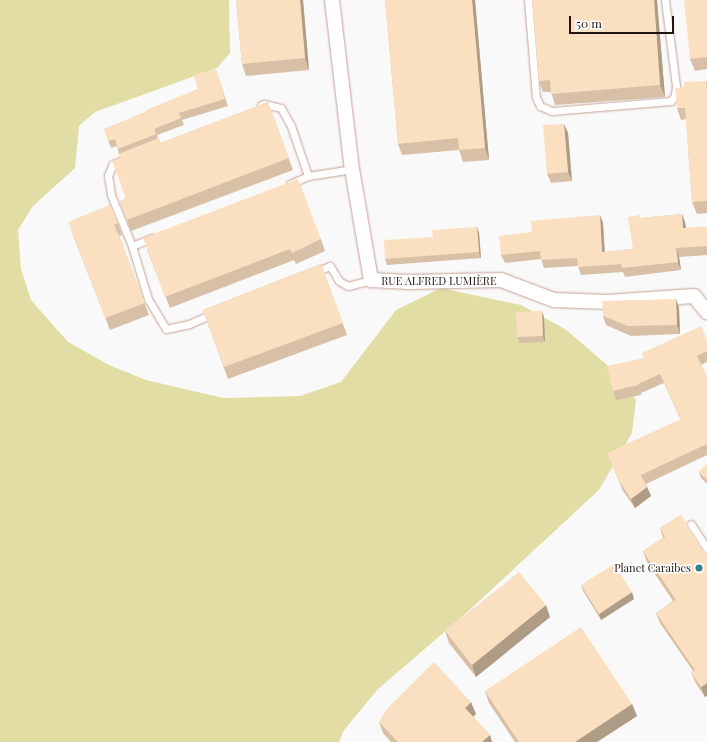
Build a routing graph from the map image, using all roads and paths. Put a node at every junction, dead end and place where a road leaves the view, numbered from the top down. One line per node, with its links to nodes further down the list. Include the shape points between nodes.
1 (332, 0): 6 (street, RUE ALFRED LUMIÈRE)
2 (528, 0): 3 (lane, via 536,97 540,106 552,111 671,101 676,86)
3 (665, 0)
4 (257, 107): 7 (lane, via 264,104 281,108 291,126)
5 (128, 158): 10 (lane, via 113,164 108,175 111,195)
6 (352, 169): 7 (lane); 12 (street, RUE ALFRED LUMIÈRE)
7 (308, 176): 8 (lane)
8 (286, 185)
9 (161, 235): 10 (lane)
10 (132, 246): 13 (lane, via 148,299 166,329 189,324)
11 (309, 275): 12 (lane, via 330,266 339,281 348,286)
12 (371, 280): 14 (street, RUE ALFRED LUMIÈRE, via 501,280 554,300 608,302 694,296)
13 (217, 312)
14 (707, 312)
15 (691, 524): 16 (lane)
16 (707, 549)

